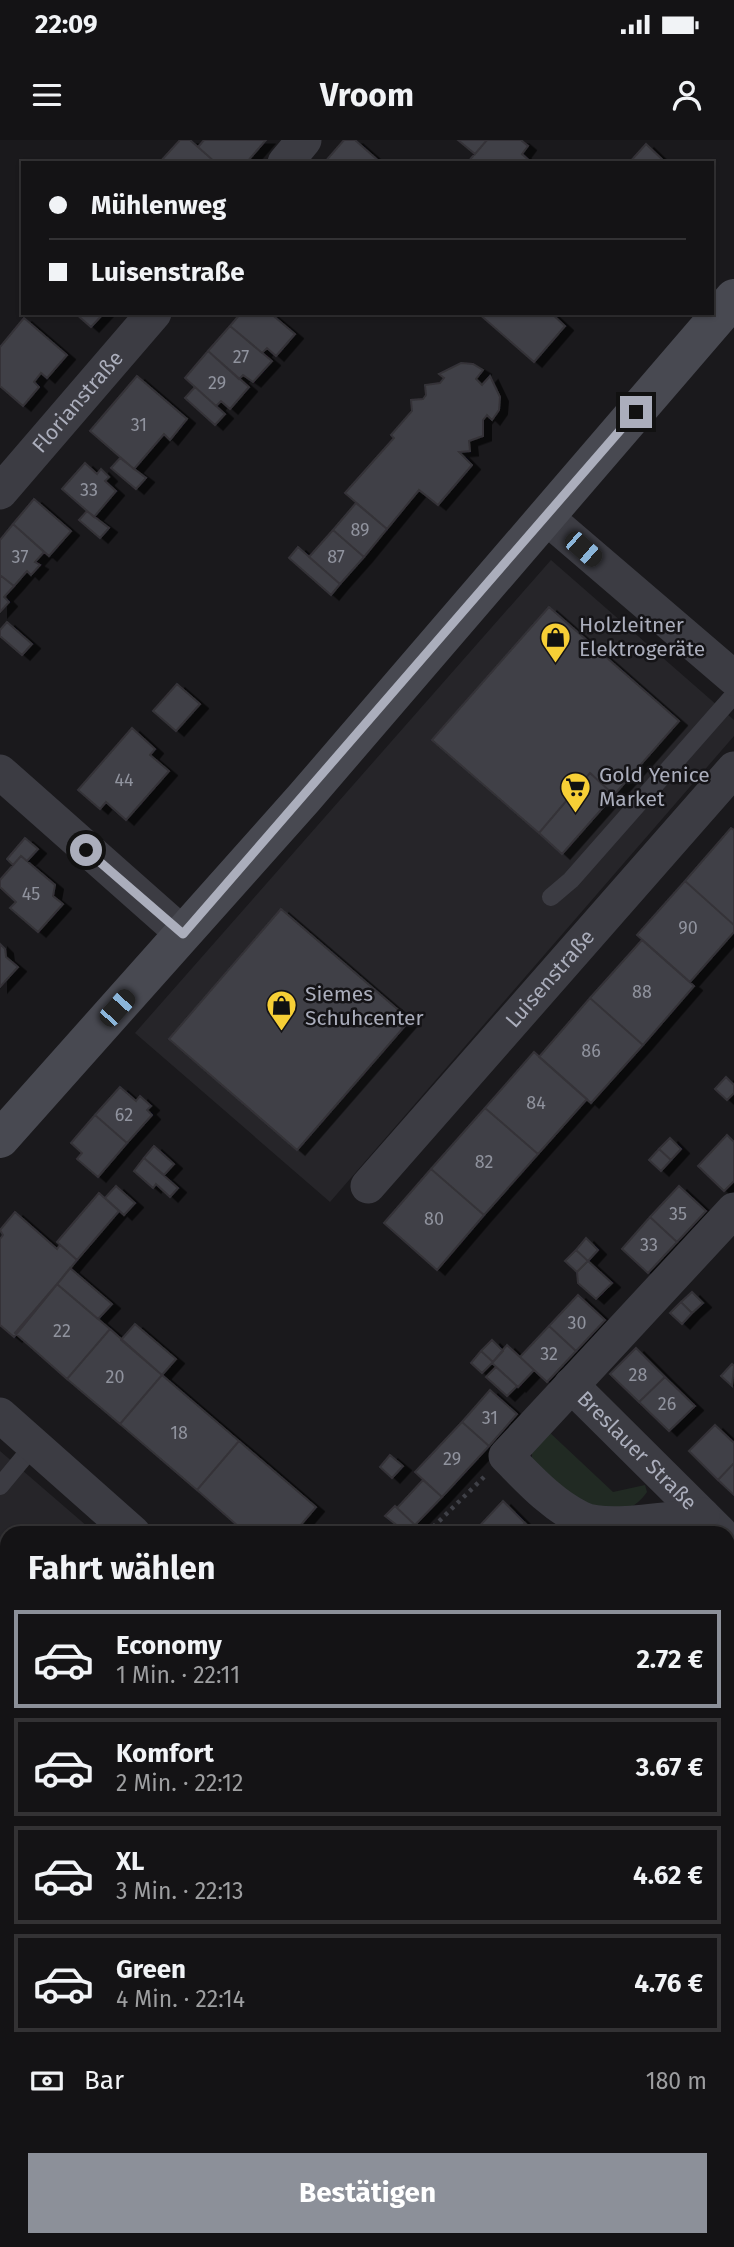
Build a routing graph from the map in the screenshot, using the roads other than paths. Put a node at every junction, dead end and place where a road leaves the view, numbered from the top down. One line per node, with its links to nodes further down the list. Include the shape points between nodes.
1 (304, 140): 2 (street)
2 (287, 161)
3 (734, 298): 6 (main road)
4 (152, 315): 5 (street, Florianstraße)
5 (0, 492)
6 (546, 517): 7 (street); 12 (main road)
7 (734, 678)
8 (734, 695): 11 (lane)
9 (734, 769): 14 (street, Luisenstraße)
10 (0, 772): 12 (street)
11 (551, 897)
12 (183, 934): 13 (main road)
13 (0, 1139)
14 (368, 1186)
15 (734, 1210): 16 (street, Breslauer Straße)
16 (570, 1385): 20 (street, Breslauer Straße); 20 (street, Breslauer Straße, via 506,1456 555,1503 582,1520)
17 (0, 1415): 18 (street)
18 (34, 1446): 19 (lane); 21 (street)
19 (0, 1486)
20 (711, 1524)
21 (125, 1526)

